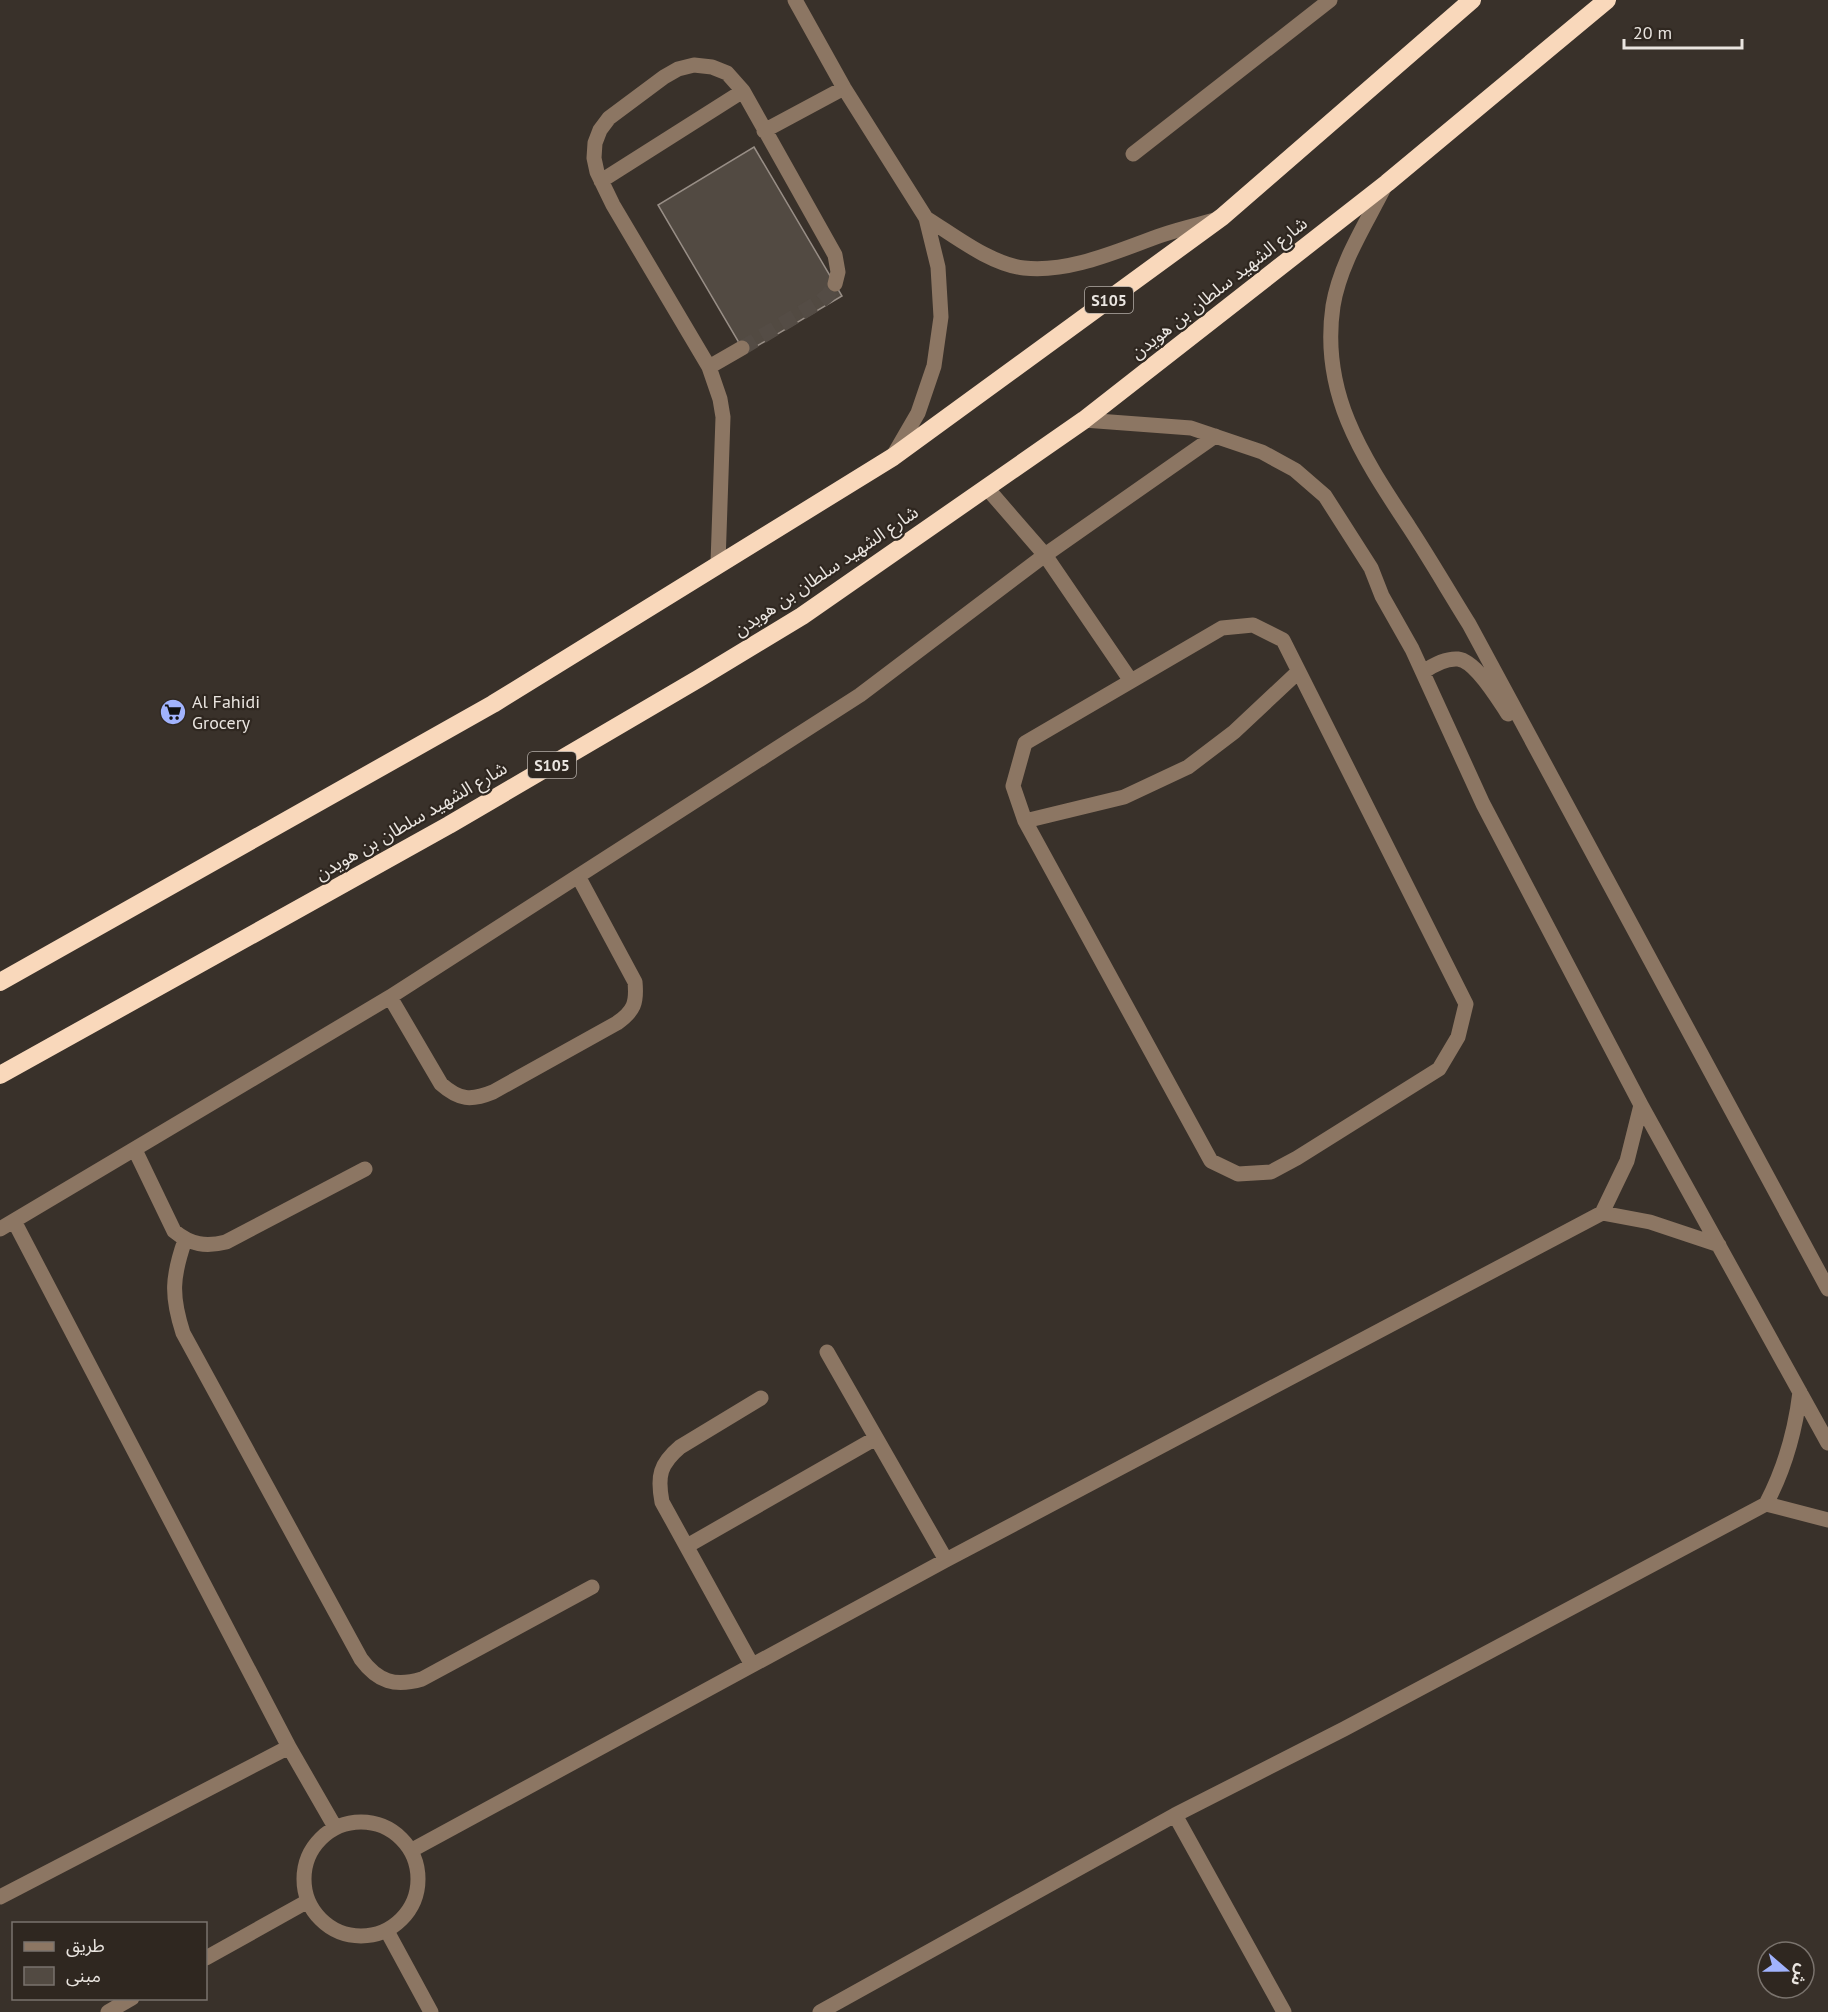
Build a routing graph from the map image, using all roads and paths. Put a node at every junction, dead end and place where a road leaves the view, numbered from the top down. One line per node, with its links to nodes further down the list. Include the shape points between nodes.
1 (795, 0): 5 (street)
2 (1330, 0): 8 (street)
3 (1472, 0): 11 (highway, S105)
4 (1607, 0): 10 (highway, شارع الشهيد سلطان بن هويدن / S105)
5 (844, 88): 7 (street); 12 (street)
6 (743, 91): 7 (street); 9 (street); 9 (street, via 727,73 712,66 694,65 664,77 620,108 600,130 594,158)
7 (764, 131): 13 (street, via 835,255)
8 (1133, 154)
9 (602, 180): 15 (street)
10 (1387, 183): 16 (highway, شارع الشهيد سلطان بن هويدن / S105); 25 (street, via 1345,264 1333,305 1330,347 1335,388 1379,484 1469,624)
11 (1222, 217): 12 (street, via 1109,255 1060,267 1023,268 989,257); 18 (highway, S105)
12 (926, 218): 18 (street, via 938,267 941,317 934,366 918,413)
13 (835, 284)
14 (742, 348): 15 (street)
15 (709, 367): 21 (street, via 723,417)
16 (1084, 420): 17 (street, via 1191,428); 19 (highway, شارع الشهيد سلطان بن هويدن / S105)
17 (1215, 436): 20 (street); 23 (street, via 1262,452 1295,470 1325,496 1371,568)
18 (893, 457): 21 (highway, S105)
19 (986, 487): 20 (street); 30 (highway, شارع الشهيد سلطان بن هويدن / S105, via 802,616 688,685 449,825)
20 (1045, 555): 24 (street); 27 (street, via 860,695)
21 (718, 563): 28 (highway, S105, via 493,704)
22 (1298, 672): 24 (street, via 1283,640 1253,625 1222,628); 26 (street, via 1234,732 1188,767 1124,797); 26 (street, via 1466,1004 1458,1037 1439,1069 1297,1158 1271,1172 1238,1174 1211,1161)
23 (1423, 672): 25 (street, via 1443,661 1459,659 1475,669); 31 (street, via 1483,804)
24 (1131, 681): 26 (street, via 1025,743 1013,786)
25 (1546, 768): 39 (street)
26 (1025, 821)
27 (578, 876): 29 (street); 29 (street, via 635,982 634,1006 617,1023 493,1092 480,1098 466,1098 441,1084)
28 (0, 982)
29 (390, 997): 32 (street)
30 (0, 1075)
31 (1641, 1105): 34 (street, via 1627,1161); 38 (street)
32 (135, 1150): 35 (street); 37 (street, via 174,1232)
33 (365, 1169): 37 (street, via 226,1242 199,1245)
34 (1602, 1213): 38 (street, via 1650,1222); 48 (street)
35 (14, 1221): 36 (street); 51 (street)
36 (0, 1229)
37 (185, 1240): 49 (street, via 174,1287 183,1334 370,1671 395,1683 422,1679)
38 (1719, 1245): 41 (street)
39 (1828, 1289)
40 (827, 1352): 43 (street)
41 (1800, 1392): 44 (street); 45 (street, via 1790,1450)
42 (760, 1398): 47 (street, via 680,1447 668,1457 661,1471 662,1502)
43 (876, 1438): 47 (street); 48 (street)
44 (1828, 1443)
45 (1766, 1504): 46 (street); 52 (street)
46 (1828, 1520)
47 (687, 1546): 50 (street)
48 (946, 1560): 50 (street)
49 (592, 1587)
50 (752, 1665): 54 (street)
51 (289, 1747): 53 (street); 55 (street)
52 (1175, 1815): 62 (street); 63 (street)
53 (335, 1827): 54 (street, via 357,1821 378,1823 398,1834); 56 (street, via 318,1840 307,1859 303,1880)
54 (412, 1850): 57 (street, via 419,1887 413,1905)
55 (0, 1897)
56 (308, 1901): 57 (street, via 332,1930 350,1936); 58 (street)
57 (387, 1931): 61 (street)
58 (207, 1957)
59 (129, 2000): 60 (street)
60 (108, 2012)
61 (431, 2012)
62 (820, 2012)
63 (1284, 2012)

